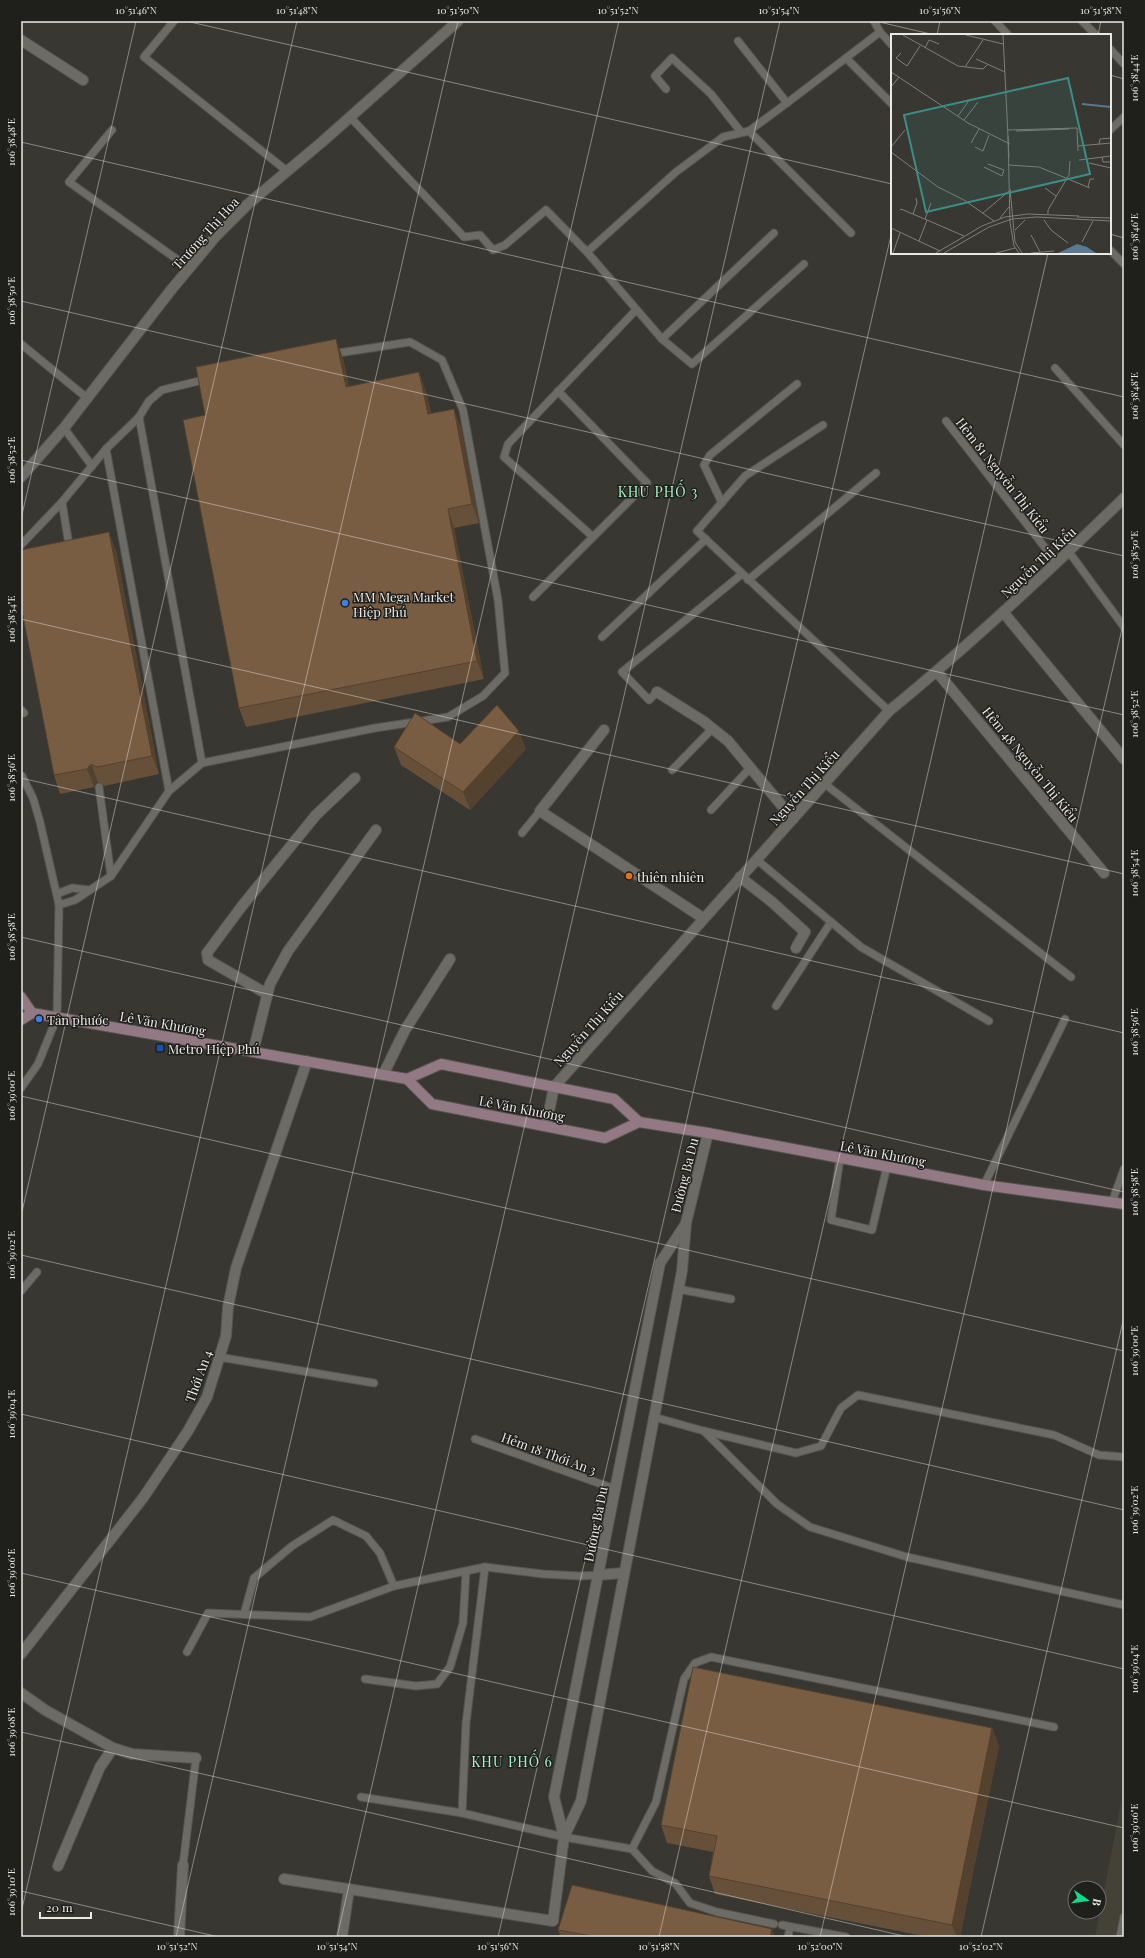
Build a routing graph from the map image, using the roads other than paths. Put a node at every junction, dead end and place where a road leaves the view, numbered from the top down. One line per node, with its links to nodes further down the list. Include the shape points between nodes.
1 (174, 21): 25 (lane, via 144,57)
2 (458, 21): 19 (street, Trương Thị Hoa)
3 (874, 21): 6 (lane)
4 (995, 21): 7 (lane)
5 (1082, 21): 8 (lane)
6 (880, 32): 11 (lane); 13 (lane)
7 (1007, 34)
8 (1095, 34)
9 (21, 40): 15 (street)
10 (738, 42): 18 (lane)
11 (891, 43)
12 (1111, 51): 14 (lane)
13 (846, 58): 17 (lane); 18 (lane)
14 (1124, 64)
15 (83, 80)
16 (666, 89): 24 (lane, via 655,76 672,58 711,94)
17 (891, 103)
18 (788, 104): 23 (lane)
19 (350, 117): 25 (street, Trương Thị Hoa); 29 (lane, via 464,237 480,235 493,250 505,245 546,210)
20 (1124, 117): 21 (lane)
21 (1111, 129)
22 (112, 130): 32 (lane, via 69,182)
23 (749, 131): 24 (lane); 27 (lane)
24 (741, 132): 29 (lane, via 723,137 676,172)
25 (287, 172): 32 (street, Trương Thị Hoa, via 248,204)
26 (774, 233): 34 (lane)
27 (851, 233)
28 (1111, 251): 31 (lane)
29 (587, 252): 33 (lane)
30 (804, 264): 34 (lane, via 692,364)
31 (1124, 264)
32 (189, 268): 41 (street, Trương Thị Hoa)
33 (636, 310): 34 (lane); 40 (lane)
34 (662, 339)
35 (21, 344): 41 (lane)
36 (321, 356): 72 (lane, via 410,342 442,360 463,410 498,600 505,673 483,696 448,717 382,727)
37 (1055, 368): 46 (lane)
38 (213, 378): 42 (lane, via 162,390 149,401)
39 (797, 384): 53 (lane, via 710,455 704,464)
40 (558, 391): 54 (lane, via 647,483); 54 (lane, via 508,444 504,456)
41 (87, 398): 45 (street, Trương Thị Hoa)
42 (139, 417): 47 (lane); 72 (lane)
43 (946, 422): 59 (lane, Hẻm 81 Nguyễn Thị Kiểu)
44 (823, 425): 53 (lane, via 745,476)
45 (64, 428): 48 (lane); 50 (street, Trương Thị Hoa)
46 (1124, 445)
47 (106, 449): 48 (lane); 79 (lane)
48 (92, 466): 52 (lane)
49 (876, 473): 61 (lane)
50 (21, 477)
51 (1124, 498): 58 (street, Nguyễn Thị Kiểu)
52 (62, 502): 55 (lane); 57 (lane)
53 (722, 503): 56 (lane, via 697,531)
54 (592, 536): 62 (lane)
55 (68, 539)
56 (706, 539): 60 (lane); 65 (lane)
57 (21, 545)
58 (1069, 552): 59 (street, Nguyễn Thị Kiểu); 64 (lane)
59 (1057, 563): 63 (street, Nguyễn Thị Kiểu)
60 (742, 574): 61 (lane); 67 (lane, via 622,672 649,700)
61 (748, 580): 68 (lane)
62 (533, 596)
63 (1003, 612): 66 (street, Nguyễn Thị Kiểu); 71 (street)
64 (1124, 627)
65 (602, 637)
66 (938, 672): 68 (street, Nguyễn Thị Kiểu); 86 (street, Hẻm 48 Nguyễn Thị Kiểu)
67 (657, 692): 69 (street)
68 (889, 711): 77 (street, Nguyễn Thị Kiểu)
69 (713, 728): 73 (street); 74 (lane)
70 (604, 730): 80 (street)
71 (1124, 759)
72 (202, 763): 79 (lane)
73 (751, 767): 81 (lane); 82 (street)
74 (672, 770)
75 (22, 776): 90 (lane, via 40,822)
76 (355, 778): 97 (street, via 316,815 207,953 208,960)
77 (825, 784): 82 (street, Nguyễn Thị Kiểu); 96 (lane)
78 (99, 787): 87 (lane)
79 (169, 791): 87 (lane)
80 (540, 810): 84 (lane); 92 (street)
81 (711, 810)
82 (793, 820): 85 (street, Nguyễn Thị Kiểu)
83 (376, 830): 97 (street, via 288,951)
84 (522, 833)
85 (756, 859): 88 (street, Nguyễn Thị Kiểu); 93 (lane)
86 (1104, 873)
87 (111, 876): 89 (lane)
88 (740, 877): 92 (street, Nguyễn Thị Kiểu); 94 (street, via 805,932)
89 (90, 890): 90 (lane, via 72,888); 91 (lane, via 75,900)
90 (56, 894): 91 (lane)
91 (59, 905): 101 (lane)
92 (703, 918): 109 (street, Nguyễn Thị Kiểu)
93 (831, 922): 99 (lane); 104 (lane, via 861,947)
94 (796, 948)
95 (450, 959): 107 (street, via 404,1030)
96 (1071, 977)
97 (267, 994): 105 (street)
98 (21, 997): 100 (main road)
99 (776, 1006)
100 (32, 1012): 101 (main road, Lê Văn Khương); 103 (main road)
101 (57, 1018): 105 (main road, Lê Văn Khương); 110 (lane, via 38,1064)
102 (1065, 1019): 117 (lane)
103 (21, 1020)
104 (989, 1021)
105 (252, 1052): 106 (main road, Lê Văn Khương)
106 (307, 1061): 107 (main road, Lê Văn Khương); 125 (street, Thới An 4, via 236,1268 228,1307 226,1336)
107 (383, 1075): 108 (main road, Lê Văn Khương)
108 (407, 1079): 109 (main road, Lê Văn Khương, via 441,1064); 112 (main road, Lê Văn Khương, via 432,1104)
109 (554, 1087): 111 (main road, Lê Văn Khương, via 614,1099); 112 (street, Nguyễn Thị Kiểu)
110 (21, 1088)
111 (639, 1122): 112 (main road, Lê Văn Khương, via 605,1138); 113 (main road, Lê Văn Khương)
112 (546, 1126)
113 (708, 1133): 114 (main road, Lê Văn Khương); 120 (street, Đường Ba Du)
114 (840, 1158): 115 (main road, Lê Văn Khương); 115 (lane, via 831,1220 872,1230)
115 (887, 1166): 117 (main road, Lê Văn Khương)
116 (1124, 1168): 118 (lane)
117 (984, 1185): 118 (main road, Lê Văn Khương)
118 (1112, 1202): 119 (main road, Lê Văn Khương)
119 (1124, 1204)
120 (686, 1223): 122 (street, Đường Ba Du); 131 (street, Đường Ba Du, via 660,1263)
121 (37, 1272): 123 (lane)
122 (678, 1289): 124 (lane); 127 (street, Đường Ba Du)
123 (21, 1291)
124 (731, 1299)
125 (219, 1357): 126 (lane); 140 (street, Thới An 4, via 207,1398 188,1431 143,1498)
126 (374, 1383)
127 (654, 1417): 128 (lane); 134 (street, Đường Ba Du)
128 (704, 1431): 130 (lane, via 796,1453 821,1446 841,1408 858,1394 1054,1435 1099,1455); 137 (lane, via 777,1504 810,1527 907,1557)
129 (475, 1439): 131 (lane, Hẻm 18 Thới An 3)
130 (1124, 1457)
131 (615, 1489): 135 (street, Đường Ba Du)
132 (485, 1567): 133 (lane); 135 (lane, via 543,1574); 147 (lane, via 466,1723)
133 (466, 1572): 136 (lane); 141 (lane, via 463,1624 450,1667 437,1684 416,1686)
134 (623, 1573): 135 (street); 148 (street, Đường Ba Du, via 581,1801)
135 (598, 1575): 148 (street, Đường Ba Du, via 554,1797)
136 (394, 1586): 138 (lane, via 310,1617); 138 (lane, via 380,1553 366,1536 333,1520 292,1546 254,1578)
137 (1124, 1605)
138 (244, 1614): 139 (lane, via 208,1613)
139 (187, 1652)
140 (21, 1654)
141 (365, 1679)
142 (21, 1693): 144 (street, via 45,1710)
143 (1054, 1727): 149 (lane, via 711,1657 695,1663 684,1679 656,1802)
144 (113, 1748): 145 (street, via 132,1754); 151 (street, via 100,1767)
145 (196, 1758): 150 (lane)
146 (361, 1797): 147 (lane)
147 (462, 1813): 148 (lane)
148 (564, 1837): 149 (lane); 153 (street, Đường Ba Du, via 553,1921)
149 (632, 1849): 155 (lane, via 652,1871 675,1884 690,1903 716,1912)
150 (183, 1865): 158 (street)
151 (58, 1866)
152 (284, 1879): 153 (street)
153 (349, 1889): 159 (street)
154 (1124, 1917): 162 (lane)
155 (774, 1924)
156 (782, 1925): 157 (lane)
157 (790, 1927): 160 (lane); 161 (lane)
158 (179, 1937)
159 (342, 1937)
160 (788, 1937)
161 (846, 1937)
162 (1120, 1937)

